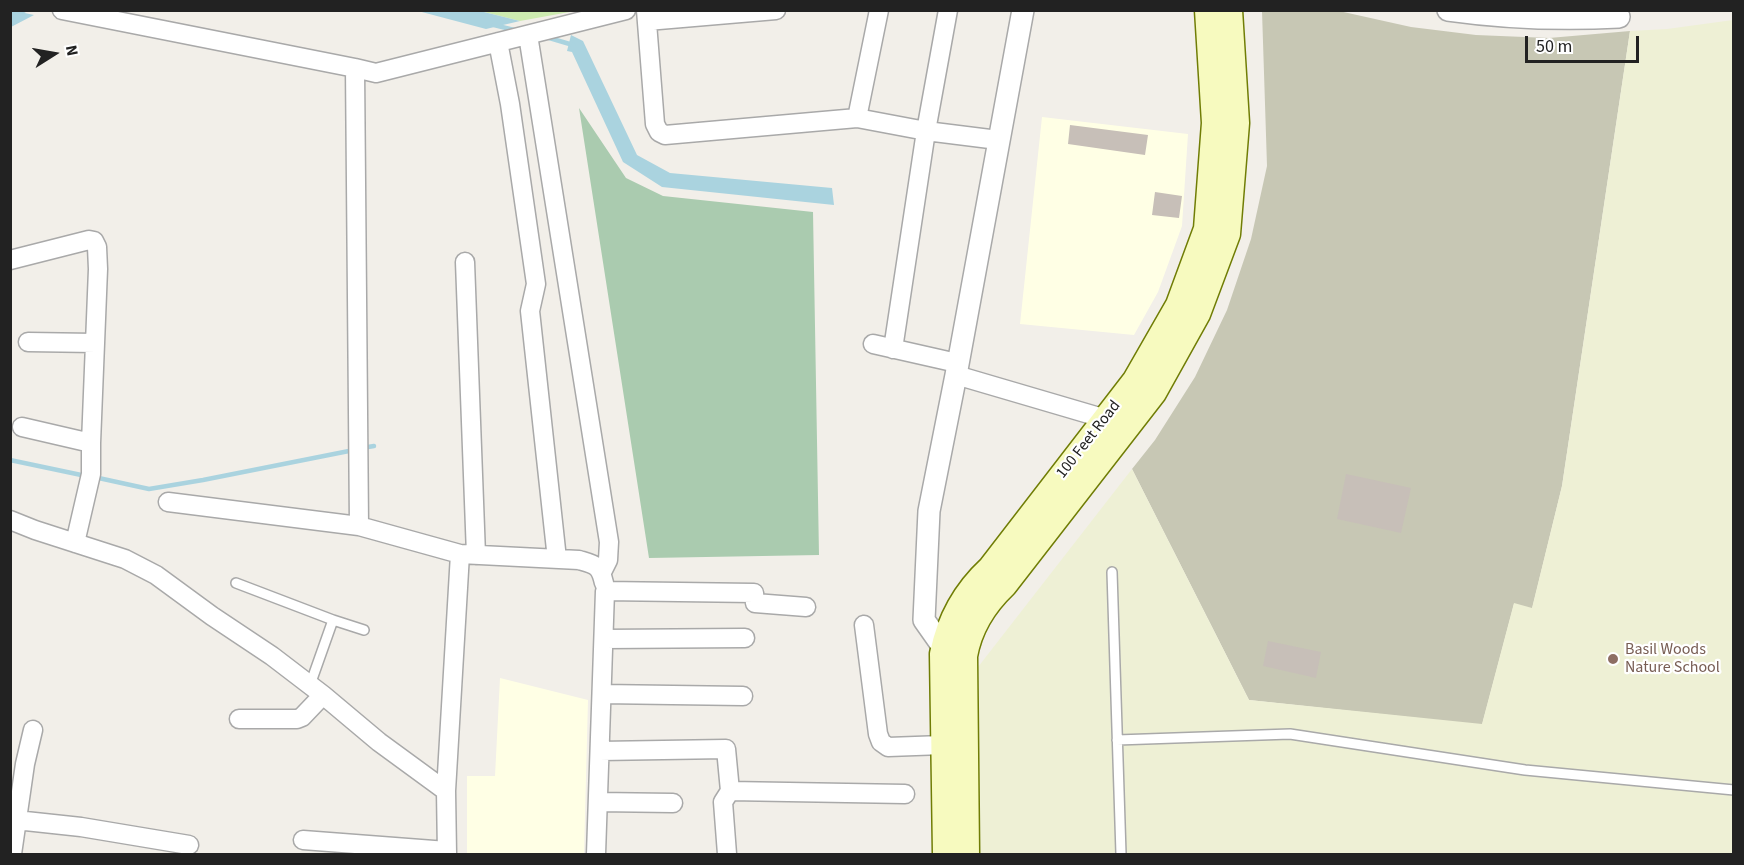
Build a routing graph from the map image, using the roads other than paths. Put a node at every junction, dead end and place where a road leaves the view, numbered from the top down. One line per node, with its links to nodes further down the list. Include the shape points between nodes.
1 (62, 10): 14 (street)
2 (626, 10): 12 (street)
3 (776, 10): 10 (street)
4 (879, 10): 15 (street)
5 (948, 10): 16 (street)
6 (1023, 10): 17 (street)
7 (1208, 10): 25 (main road, 100 Feet Road, via 1214,123 1206,229 1178,304 1135,380)
8 (1230, 10): 44 (main road, 100 Feet Road, via 1237,123 1228,234 1198,314 1154,393)
9 (1448, 10): 11 (street, via 1520,17)
10 (646, 16): 15 (street, via 654,124 665,135)
11 (1619, 16)
12 (537, 33): 13 (street); 34 (street, via 609,542 608,560)
13 (503, 41): 14 (street, via 376,73); 33 (street, via 536,284 530,311)
14 (355, 68): 30 (street)
15 (857, 118): 16 (street)
16 (926, 131): 17 (street); 23 (street)
17 (998, 140): 24 (street)
18 (10, 260): 21 (street, via 94,241 98,269)
19 (465, 262): 32 (street)
20 (28, 342): 21 (street)
21 (95, 343): 27 (street)
22 (873, 344): 23 (street)
23 (893, 348): 24 (street)
24 (956, 369): 25 (street); 44 (street, via 929,511 924,620)
25 (1106, 419): 44 (main road, 100 Feet Road, via 970,589 954,614)
26 (22, 427): 27 (street)
27 (91, 442): 31 (street, via 92,474)
28 (168, 502): 30 (street)
29 (10, 520): 31 (street)
30 (359, 526): 32 (street)
31 (75, 543): 45 (street, via 125,559 156,575)
32 (468, 554): 33 (street); 54 (street)
33 (557, 559): 34 (street, via 579,560)
34 (602, 572): 37 (street)
35 (1112, 572): 50 (lane)
36 (236, 583): 39 (lane)
37 (605, 591): 38 (street, via 754,593 755,603); 43 (street)
38 (807, 606)
39 (333, 620): 41 (lane); 45 (lane)
40 (864, 625): 51 (street, via 881,742 888,747)
41 (364, 630)
42 (745, 638): 43 (street)
43 (604, 639): 46 (street)
44 (954, 651): 51 (main road, 100 Feet Road, via 942,654); 67 (main road, 100 Feet Road)
45 (317, 690): 48 (street, via 297,719); 54 (street)
46 (602, 694): 47 (street); 52 (street)
47 (743, 696)
48 (239, 719)
49 (33, 730): 59 (street)
50 (1117, 740): 53 (lane, via 1290,734 1525,770); 68 (lane)
51 (943, 745): 66 (main road, 100 Feet Road)
52 (600, 751): 55 (street, via 726,749); 57 (street)
53 (1734, 790)
54 (446, 791): 62 (street)
55 (730, 792): 56 (street); 65 (street, via 723,802)
56 (905, 794)
57 (598, 802): 58 (street); 64 (street)
58 (673, 803)
59 (13, 819): 61 (street, via 81,826); 63 (street)
60 (303, 840): 62 (street)
61 (189, 845)
62 (447, 853)
63 (12, 855)
64 (596, 855)
65 (727, 855)
66 (945, 855)
67 (967, 855)
68 (1121, 855)

